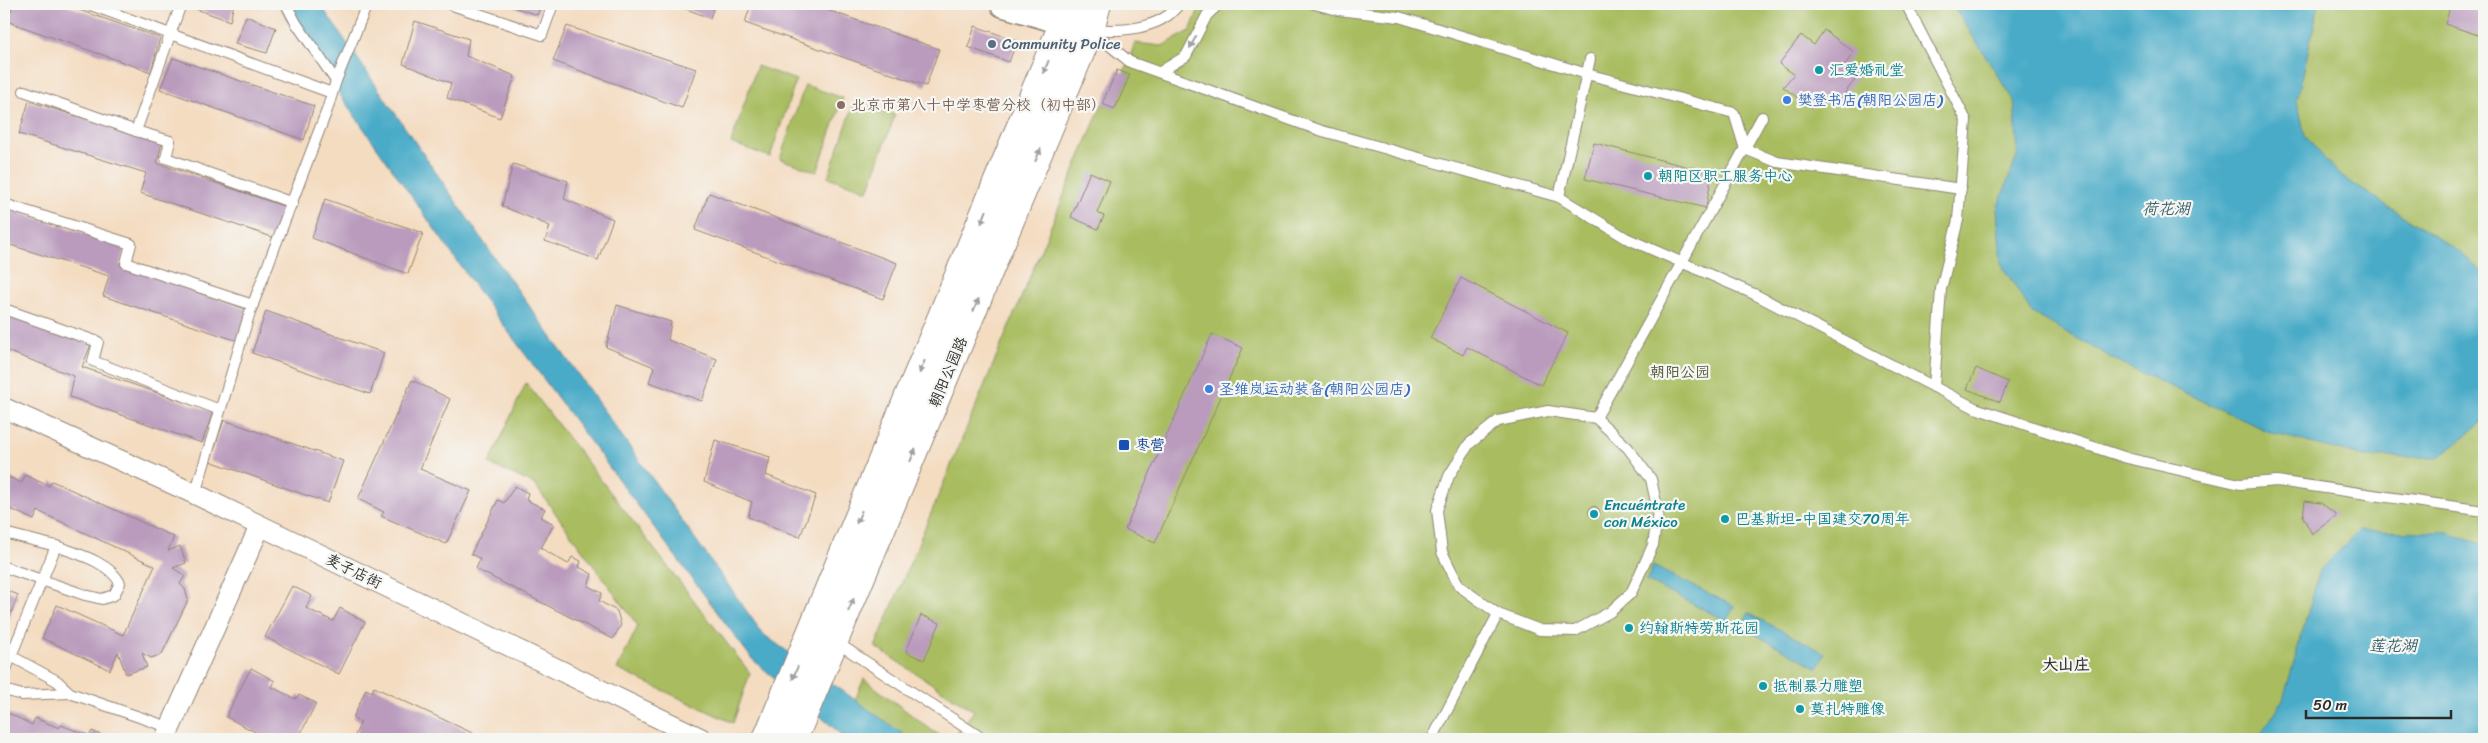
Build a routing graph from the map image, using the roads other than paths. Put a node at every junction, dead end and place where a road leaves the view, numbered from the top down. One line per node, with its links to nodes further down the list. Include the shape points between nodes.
1 (88, 4): 15 (lane)
2 (181, 4): 15 (lane)
3 (286, 4): 19 (lane)
4 (367, 4): 19 (lane)
5 (449, 4): 6 (lane, via 542,35)
6 (553, 4)
7 (1003, 4): 13 (street)
8 (1179, 4): 14 (lane, via 1150,25 1120,31)
9 (1219, 4): 17 (lane, one-way to 17, via 1207,15 1186,56)
10 (1314, 4): 12 (lane)
11 (1906, 4): 25 (lane, via 1966,120)
12 (1341, 7): 18 (lane, via 1399,17)
13 (1067, 13): 14 (street); 44 (main road, 朝阳公园路, one-way to 44)
14 (1094, 17): 17 (lane, via 1130,62); 44 (main road, 朝阳公园路, one-way to 14)
15 (170, 34): 21 (lane); 23 (lane)
16 (1590, 59): 18 (lane)
17 (1160, 72): 26 (lane, via 1318,130)
18 (1587, 74): 24 (lane, via 1734,113); 26 (lane)
19 (336, 81): 21 (lane)
20 (24, 91): 23 (lane)
21 (332, 93): 27 (lane)
22 (1762, 117): 24 (lane)
23 (136, 131): 27 (lane, via 170,141 166,158)
24 (1745, 149): 25 (lane, via 1777,162); 29 (lane)
25 (1960, 189): 32 (lane, via 1958,220 1941,289)
26 (1559, 197): 29 (lane, via 1626,238)
27 (293, 203): 30 (lane)
28 (4, 204): 30 (lane, via 131,244 126,263)
29 (1681, 262): 32 (lane, via 1754,294); 35 (lane)
30 (253, 305): 34 (lane)
31 (4, 309): 34 (lane, via 98,342 93,361)
32 (1934, 387): 37 (lane, via 1975,408 2127,458 2231,482 2276,481)
33 (4, 408): 36 (street, 麦子店街)
34 (220, 410): 36 (lane)
35 (1596, 418): 43 (lane, via 1548,411 1498,422 1469,444 1449,476 1437,510 1442,552 1459,586); 43 (lane, via 1628,448 1651,479 1658,512 1653,545 1631,593 1610,612 1575,631 1540,630)
36 (195, 494): 38 (street, 麦子店街)
37 (2484, 511)
38 (260, 526): 50 (street); 51 (street, 麦子店街)
39 (4, 533): 40 (lane)
40 (56, 546): 42 (lane); 42 (lane, via 115,573 120,584 114,595 102,598 84,595)
41 (4, 567): 42 (lane)
42 (42, 579): 45 (lane)
43 (1498, 614): 54 (lane)
44 (827, 641): 49 (main road, 朝阳公园路); 53 (lane)
45 (7, 654): 46 (lane); 48 (lane, via 57,681)
46 (4, 675)
47 (4, 690): 48 (lane, via 22,695)
48 (70, 693): 50 (lane)
49 (790, 728): 52 (main road, 朝阳公园路)
50 (168, 734)
51 (702, 739)
52 (767, 739)
53 (983, 739)
54 (1432, 739)

